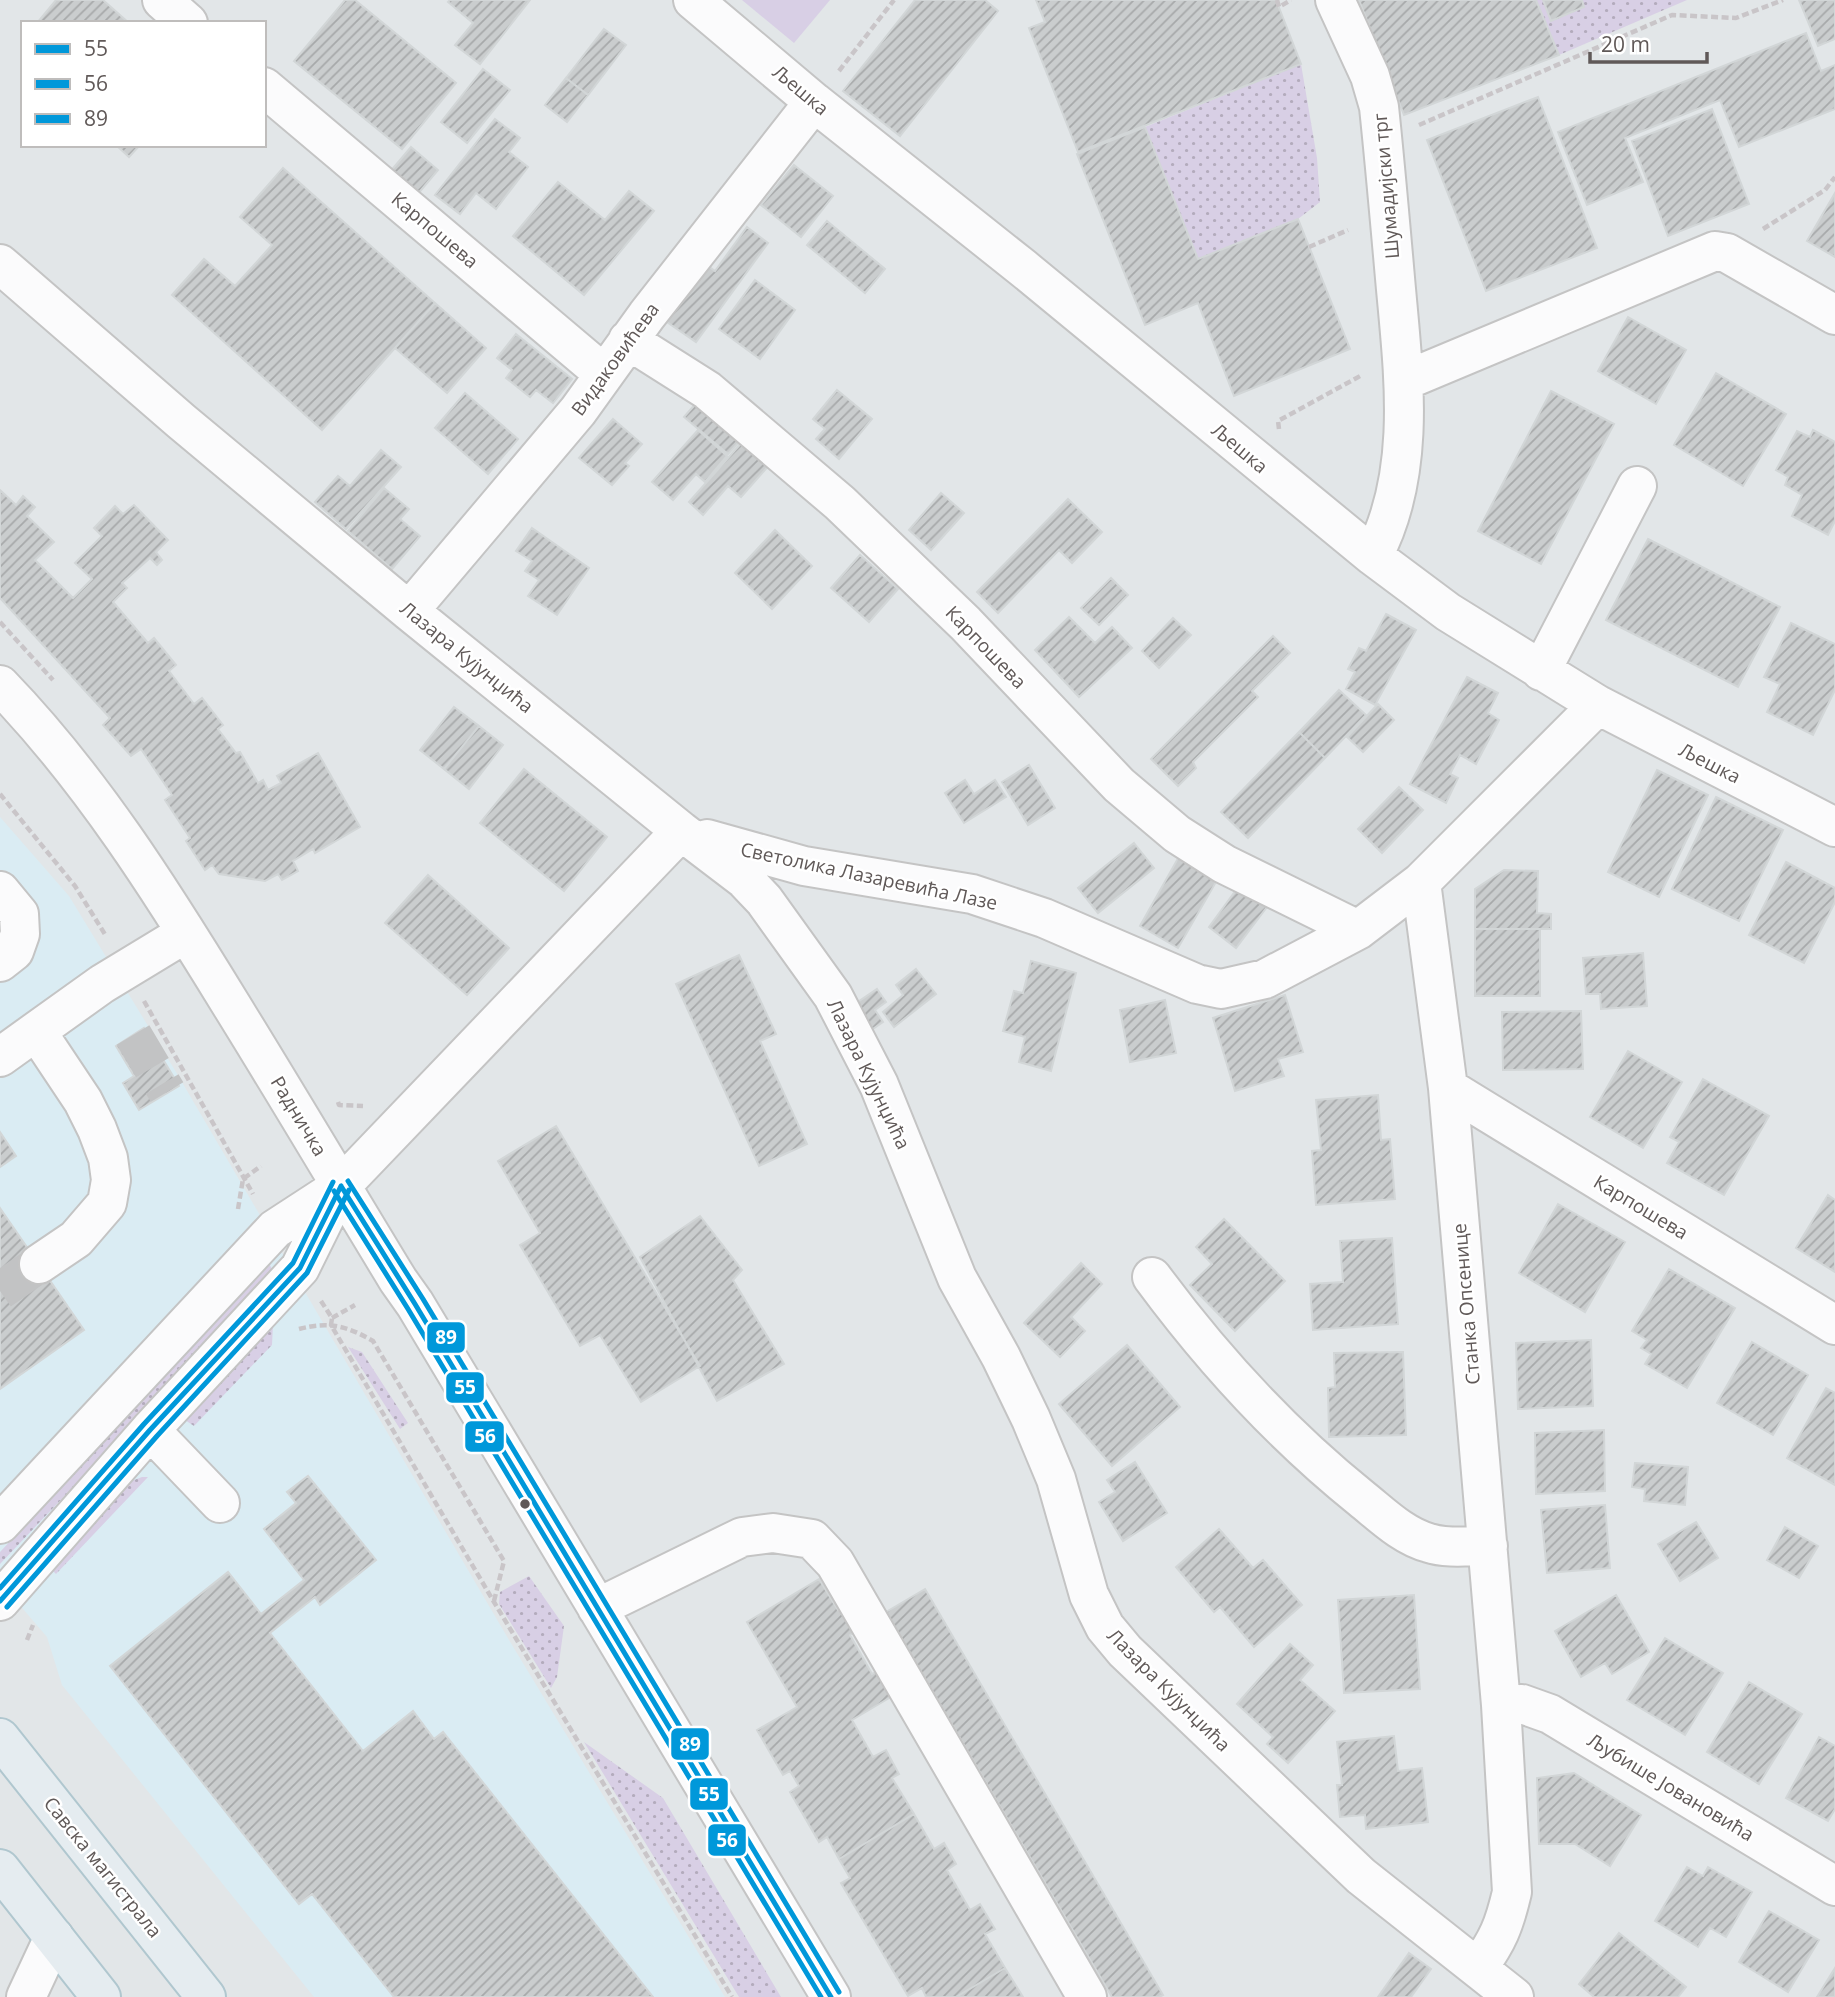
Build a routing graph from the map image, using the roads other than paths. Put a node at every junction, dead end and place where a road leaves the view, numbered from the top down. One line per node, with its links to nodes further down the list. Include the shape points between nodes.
1 (162, 0): 4 (street)
2 (693, 0): 6 (street, Љешка)
3 (1335, 0): 11 (street, Шумадијски трг, via 1386,113)
4 (186, 21)
5 (266, 89): 10 (street, Карпошева)
6 (814, 102): 9 (street, Видаковићева); 13 (street, Љешка)
7 (0, 264): 14 (street, Лазара Кујунџића)
8 (1835, 315): 11 (street, via 1716,254)
9 (628, 340): 10 (street, Видаковићева); 22 (street, Карпошева, via 707,390 840,503 965,623 1119,785 1177,834 1224,864)
10 (604, 374): 14 (street, Видаковићева)
11 (1404, 381): 13 (street, Шумадијски трг, via 1399,478)
12 (1637, 486): 15 (street)
13 (1373, 556): 15 (street, Љешка, via 1448,612)
14 (409, 611): 19 (street, Лазара Кујунџића)
15 (1541, 671): 17 (street, Љешка)
16 (0, 685): 23 (street, Радничка, via 81,780)
17 (1598, 705): 18 (street, Љешка); 20 (street)
18 (1835, 827)
19 (681, 831): 22 (street, Светолика Лазаревића Лазе, via 804,866 972,894 1044,918 1197,984 1221,989 1265,979); 28 (street); 43 (street, Лазара Кујунџића, via 744,878 833,996 895,1123 957,1278 1031,1419 1056,1479 1089,1595 1105,1627 1361,1876)
20 (1421, 882): 22 (street, Светолика Лазаревића Лазе); 27 (street, Станка Опсенице)
21 (0, 891): 24 (street, via 19,914 20,934 14,951)
22 (1358, 930)
23 (186, 933): 25 (street, via 102,984); 28 (street, Радничка)
24 (0, 961)
25 (37, 1032): 26 (street); 29 (street, via 97,1129 111,1180 107,1203 92,1221 76,1239)
26 (0, 1057)
27 (1448, 1088): 31 (street, Карпошева); 35 (street, Станка Опсенице)
28 (341, 1185): 32 (street, via 300,1268); 34 (street, via 275,1229); 37 (street, Радничка)
29 (39, 1264)
30 (1152, 1277): 35 (street, via 1241,1387 1287,1434 1393,1524 1429,1544)
31 (1835, 1325)
32 (150, 1430): 33 (street); 36 (street)
33 (219, 1503)
34 (0, 1524)
35 (1488, 1546): 38 (street, Станка Опсенице)
36 (0, 1601)
37 (597, 1608): 47 (street, Радничка); 48 (street, via 742,1537 774,1533 812,1539 835,1563)
38 (1501, 1705): 41 (street, Љубише Јовановића, via 1522,1704 1550,1714); 43 (street, Станка Опсенице, via 1512,1892 1497,1942)
39 (0, 1738): 46 (main road, Савска магистрала)
40 (0, 1869): 42 (main road)
41 (1835, 1886)
42 (54, 1937): 44 (street); 45 (main road)
43 (1478, 1968): 49 (street, Лазара Кујунџића)
44 (26, 1997)
45 (100, 1997)
46 (206, 1997)
47 (831, 1997)
48 (1087, 1997)
49 (1514, 1997)

